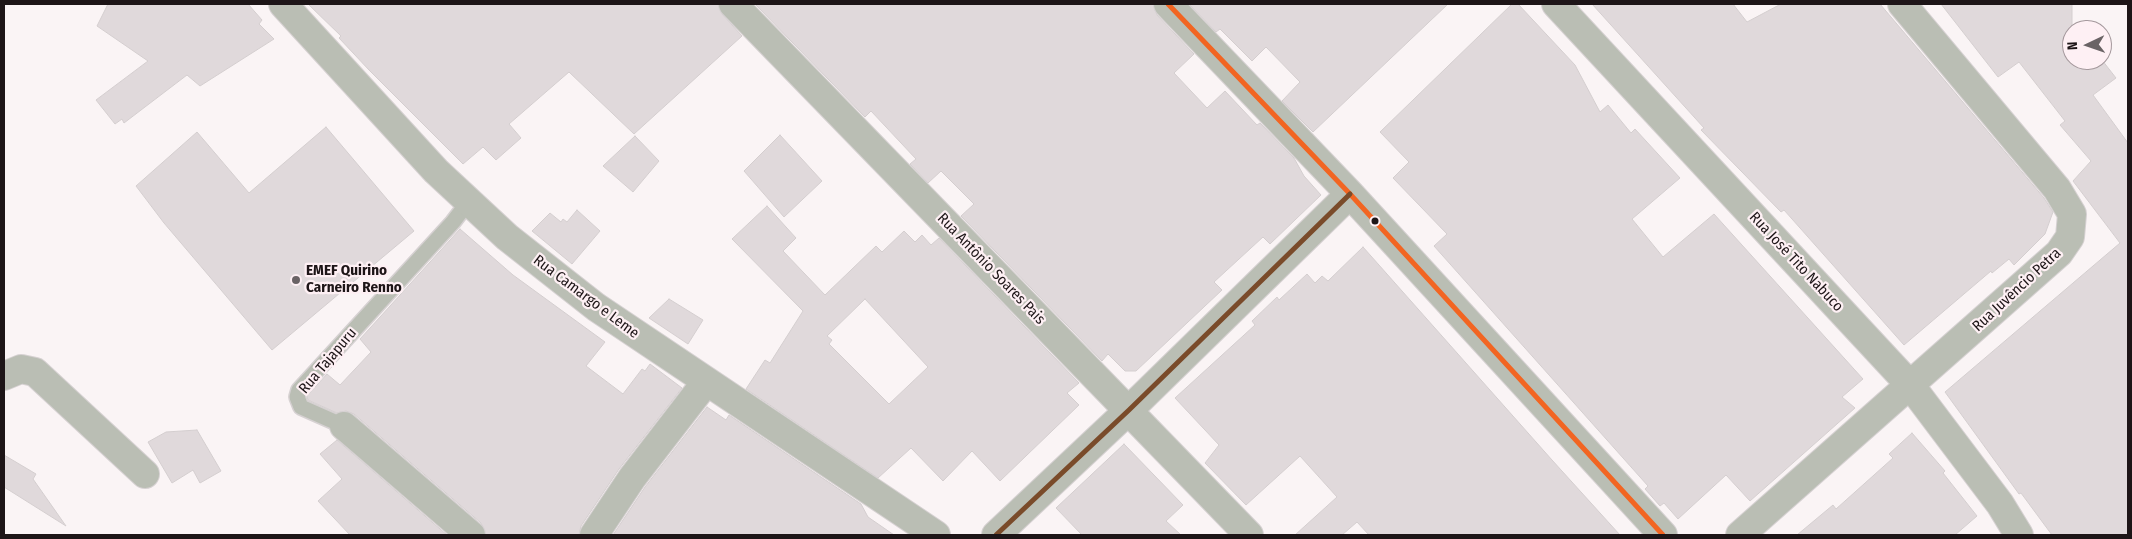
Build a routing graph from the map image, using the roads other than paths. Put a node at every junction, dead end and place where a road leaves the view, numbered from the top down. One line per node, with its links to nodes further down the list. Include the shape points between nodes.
1 (283, 4): 7 (street, Rua Camargo e Leme, via 436,171)
2 (733, 4): 11 (street, Rua Antônio Soares Pais)
3 (1168, 4): 6 (street)
4 (1556, 4): 10 (street, Rua José Tito Nabuco)
5 (1902, 4): 10 (street, Rua Juvêncio Petra, via 2057,189 2072,214 2070,237 2059,253)
6 (1350, 194): 11 (street); 19 (street)
7 (469, 201): 9 (street, Rua Camargo e Leme, via 507,237 596,307); 12 (lane, Rua Tajapuru, via 299,390 297,397 302,407)
8 (4, 376): 13 (street, via 21,369 36,372)
9 (706, 382): 15 (street, via 632,478); 16 (street, Rua Camargo e Leme)
10 (1911, 386): 20 (street, Rua Juvêncio Petra); 21 (street, Rua José Tito Nabuco, via 2000,504)
11 (1129, 410): 17 (street); 18 (street, Rua Antônio Soares Pais)
12 (344, 426): 14 (street, Rua Tajapuru)
13 (145, 474)
14 (471, 535)
15 (594, 535)
16 (936, 535)
17 (996, 535)
18 (1248, 535)
19 (1663, 535)
20 (1740, 535)
21 (2019, 535)

